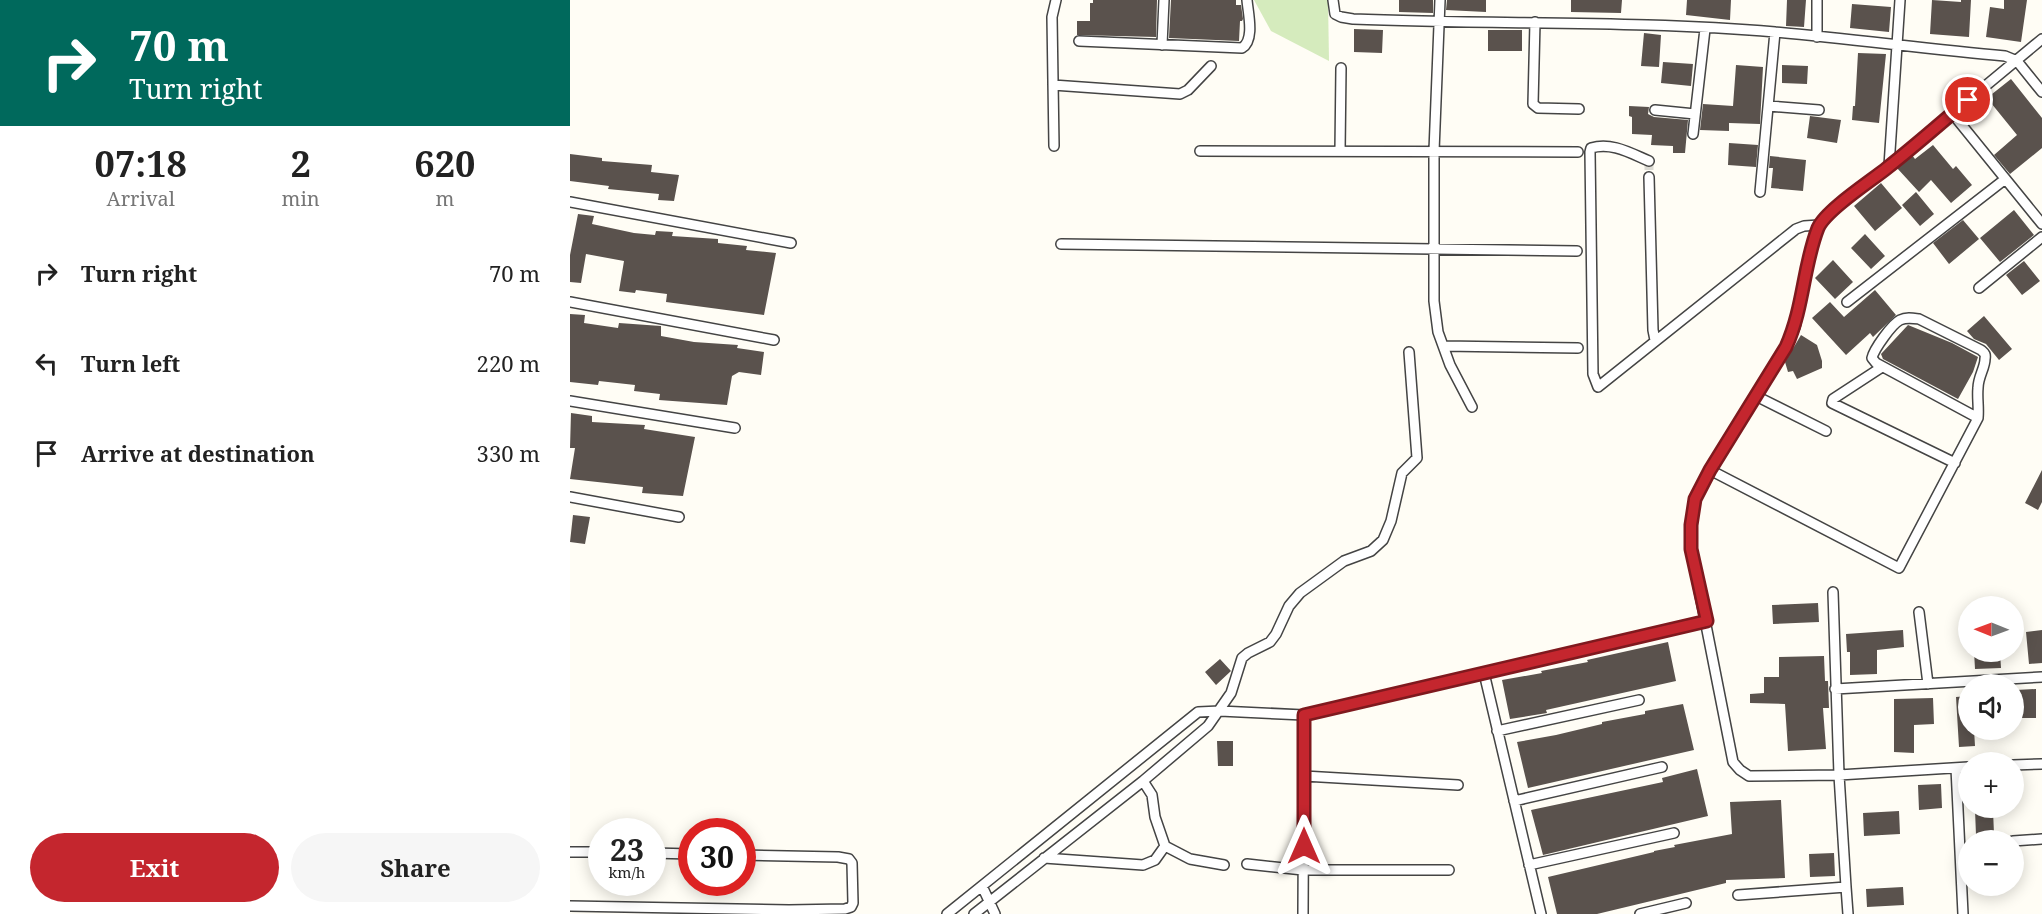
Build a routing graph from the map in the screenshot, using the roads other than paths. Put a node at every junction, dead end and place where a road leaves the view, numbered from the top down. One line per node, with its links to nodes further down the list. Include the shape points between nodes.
1 (1056, 0): 20 (street, via 1052,17)
2 (1164, 0): 15 (street)
3 (1247, 0): 15 (street, via 1249,39 1242,48)
4 (1333, 0): 9 (street, via 1335,14 1341,17)
5 (1440, 0): 9 (street)
6 (1817, 0): 12 (street)
7 (1900, 0): 16 (street)
8 (1535, 22): 9 (street); 10 (street); 23 (street, via 1533,104 1538,108)
9 (1439, 23): 32 (street)
10 (1705, 29): 11 (street); 26 (street)
11 (1775, 32): 12 (street); 22 (street)
12 (1817, 38): 16 (street)
13 (2042, 39): 17 (street)
14 (1079, 41): 15 (street)
15 (1162, 45)
16 (1898, 46): 17 (street, via 2005,56); 35 (street)
17 (2017, 61): 21 (street); 27 (street)
18 (1211, 66): 20 (street, via 1180,94)
19 (1341, 68): 31 (street)
20 (1053, 85): 29 (street)
21 (2042, 92)
22 (1769, 106): 25 (street); 38 (street)
23 (1579, 109)
24 (1655, 110): 26 (street)
25 (1819, 110)
26 (1695, 114): 28 (street)
27 (1952, 114): 35 (street); 37 (street)
28 (1693, 134)
29 (1054, 146)
30 (1200, 151): 31 (street)
31 (1340, 151): 32 (street)
32 (1434, 151): 33 (street); 45 (street)
33 (1578, 152)
34 (1649, 161): 51 (street, via 1615,147 1597,146 1590,152 1593,374 1598,387)
35 (1889, 166): 41 (street)
36 (1649, 177): 51 (street)
37 (2004, 180): 40 (street); 49 (street)
38 (1760, 192)
39 (570, 202): 43 (street)
40 (2042, 224)
41 (1819, 225): 51 (street, via 1796,229); 56 (street, via 1795,327)
42 (2042, 237): 47 (street)
43 (791, 243)
44 (1060, 244): 45 (street)
45 (1433, 249): 46 (street); 52 (street, via 1434,301)
46 (1577, 251)
47 (1979, 288)
48 (570, 302): 50 (street)
49 (1847, 302)
50 (774, 340)
51 (1655, 340)
52 (1444, 346): 53 (street); 58 (street)
53 (1578, 348)
54 (1409, 352): 74 (street, via 1417,458 1402,473 1383,540 1371,551 1344,561 1300,593 1270,642 1242,658 1231,693)
55 (1882, 367): 59 (street); 59 (street, via 1872,358 1873,352 1894,324 1908,317 1981,350 1986,360 1978,388); 62 (street, via 1832,403)
56 (1756, 396): 61 (street); 63 (street)
57 (570, 401): 60 (street)
58 (1472, 407)
59 (1978, 418): 62 (street)
60 (735, 428)
61 (1826, 431)
62 (1955, 462): 63 (street, via 1899,568)
63 (1710, 470): 68 (street, via 1695,499 1691,525 1691,549)
64 (570, 497): 65 (street)
65 (679, 517)
66 (1833, 592): 72 (street)
67 (1919, 612): 71 (street)
68 (1707, 621): 69 (street); 81 (street, via 1733,762 1749,776)
69 (1484, 673): 75 (street); 76 (street)
70 (2042, 677): 71 (street)
71 (1928, 684): 72 (street)
72 (1835, 690): 81 (street)
73 (1639, 700): 76 (street)
74 (1220, 711): 75 (street); 83 (street, via 1208,726); 100 (street, via 1198,712)
75 (1304, 715): 82 (street)
76 (1497, 731): 85 (street)
77 (2042, 764): 78 (street)
78 (2024, 765)
79 (1662, 767): 85 (street)
80 (1956, 768): 81 (street); 86 (street)
81 (1839, 775): 101 (street)
82 (1304, 776): 84 (street); 98 (street)
83 (1143, 781): 90 (street, via 1152,795); 94 (street)
84 (1458, 785)
85 (1514, 801): 97 (street)
86 (1963, 830)
87 (1674, 832): 97 (street)
88 (2042, 839): 89 (street)
89 (2024, 840)
90 (1165, 846): 94 (street, via 1155,860 1143,865); 96 (street, via 1190,859)
91 (570, 852): 92 (street)
92 (588, 852)
93 (756, 855): 107 (street, via 838,857 852,864 850,907)
94 (1044, 858): 106 (street)
95 (1247, 864): 98 (street)
96 (1224, 865)
97 (1529, 865): 111 (street)
98 (1304, 870): 99 (street); 110 (street)
99 (1449, 870)
100 (982, 886): 106 (street); 108 (street)
101 (1846, 887): 102 (street); 113 (street)
102 (1738, 895)
103 (1963, 896): 114 (street)
104 (1686, 903): 112 (street)
105 (570, 906): 107 (street)
106 (992, 910): 109 (street)
107 (789, 912)
108 (946, 914)
109 (974, 914)
110 (1303, 914)
111 (1541, 914)
112 (1640, 914)
113 (1848, 914)
114 (1963, 914)

